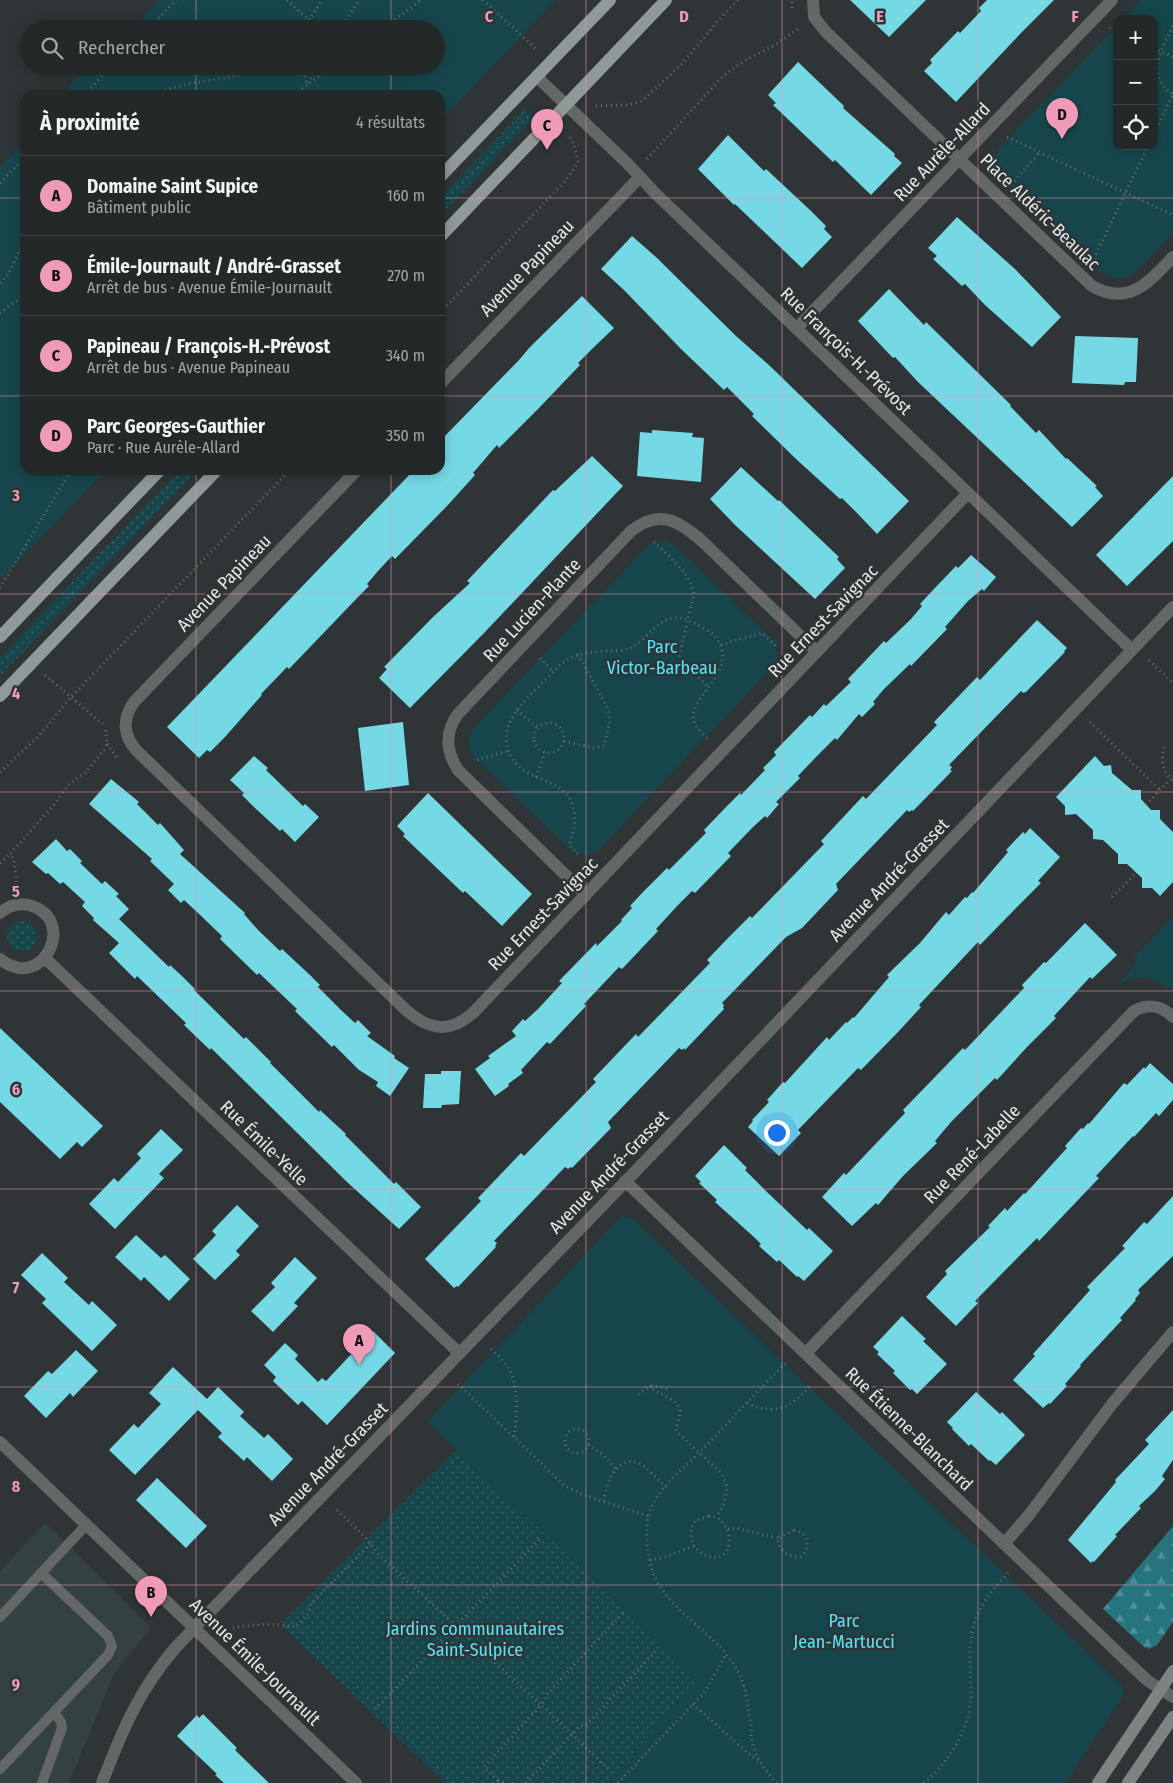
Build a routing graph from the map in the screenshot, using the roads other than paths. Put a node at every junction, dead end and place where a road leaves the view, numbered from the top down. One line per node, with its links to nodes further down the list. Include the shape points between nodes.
1 (610, 0): 5 (main road)
2 (666, 0): 6 (main road)
3 (1112, 0): 7 (street, Rue Aurèle-Allard)
4 (812, 4): 7 (street, Place Aldéric-Beaulac, via 814,17 826,32)
5 (537, 77): 6 (street, Rue François-H.-Prévost); 8 (main road)
6 (566, 105): 9 (street, Rue François-H.-Prévost); 10 (main road)
7 (960, 160): 11 (street, Place Aldéric-Beaulac, via 1098,290 1118,294 1139,289); 12 (street, Rue Aurèle-Allard)
8 (445, 172)
9 (640, 178): 12 (street, Rue François-H.-Prévost); 13 (street, Avenue Papineau)
10 (445, 232)
11 (1173, 258)
12 (797, 328): 17 (street, Rue François-H.-Prévost)
13 (445, 379)
14 (155, 475): 19 (main road)
15 (212, 475): 22 (main road)
16 (352, 475): 23 (street, Avenue Papineau, via 134,702 127,712)
17 (968, 493): 20 (street, Rue François-H.-Prévost); 21 (street, Rue Ernest-Savignac)
18 (1173, 608): 20 (street, Avenue André-Grasset)
19 (0, 637)
20 (1132, 650): 29 (street, Avenue André-Grasset)
21 (817, 652): 24 (street, Rue Ernest-Savignac); 24 (street, Rue Lucien-Plante, via 682,525 668,519 655,519 641,523 624,538 458,714 448,739 449,752 458,770)
22 (0, 696)
23 (125, 726): 24 (street, Rue Ernest-Savignac, via 129,742 137,751 406,1010 429,1026 449,1026 466,1019)
24 (586, 895)
25 (0, 913): 26 (street, via 20,904 36,907 44,914 52,928 53,939)
26 (44, 958): 27 (street, via 24,968 13,967); 32 (street, Rue Émile-Yelle)
27 (0, 959)
28 (1173, 1017): 31 (street, Rue René-Labelle, via 1155,1006 1134,1011)
29 (625, 1181): 31 (street, Rue Étienne-Blanchard); 32 (street, Avenue André-Grasset)
30 (1173, 1332): 35 (street, via 1112,1404)
31 (806, 1353): 35 (street, Rue Étienne-Blanchard)
32 (459, 1354): 38 (street, Avenue André-Grasset)
33 (0, 1442): 34 (street, Avenue Émile-Journault)
34 (87, 1524): 36 (lane); 38 (street, Avenue Émile-Journault)
35 (1004, 1544): 40 (street, Rue Étienne-Blanchard, via 1133,1667)
36 (41, 1573): 37 (lane); 42 (lane, via 108,1636 112,1646 108,1655)
37 (0, 1617)
38 (194, 1628): 46 (street, Avenue André-Grasset, via 159,1668 138,1699); 47 (street, Avenue Émile-Journault)
39 (1173, 1671): 40 (main road)
40 (1161, 1689): 41 (street, Rue Étienne-Blanchard); 48 (main road)
41 (1173, 1697)
42 (54, 1712): 44 (lane); 45 (lane, via 62,1728)
43 (1173, 1717): 49 (main road)
44 (0, 1769)
45 (42, 1783)
46 (102, 1783)
47 (356, 1783)
48 (1098, 1783)
49 (1128, 1783)

